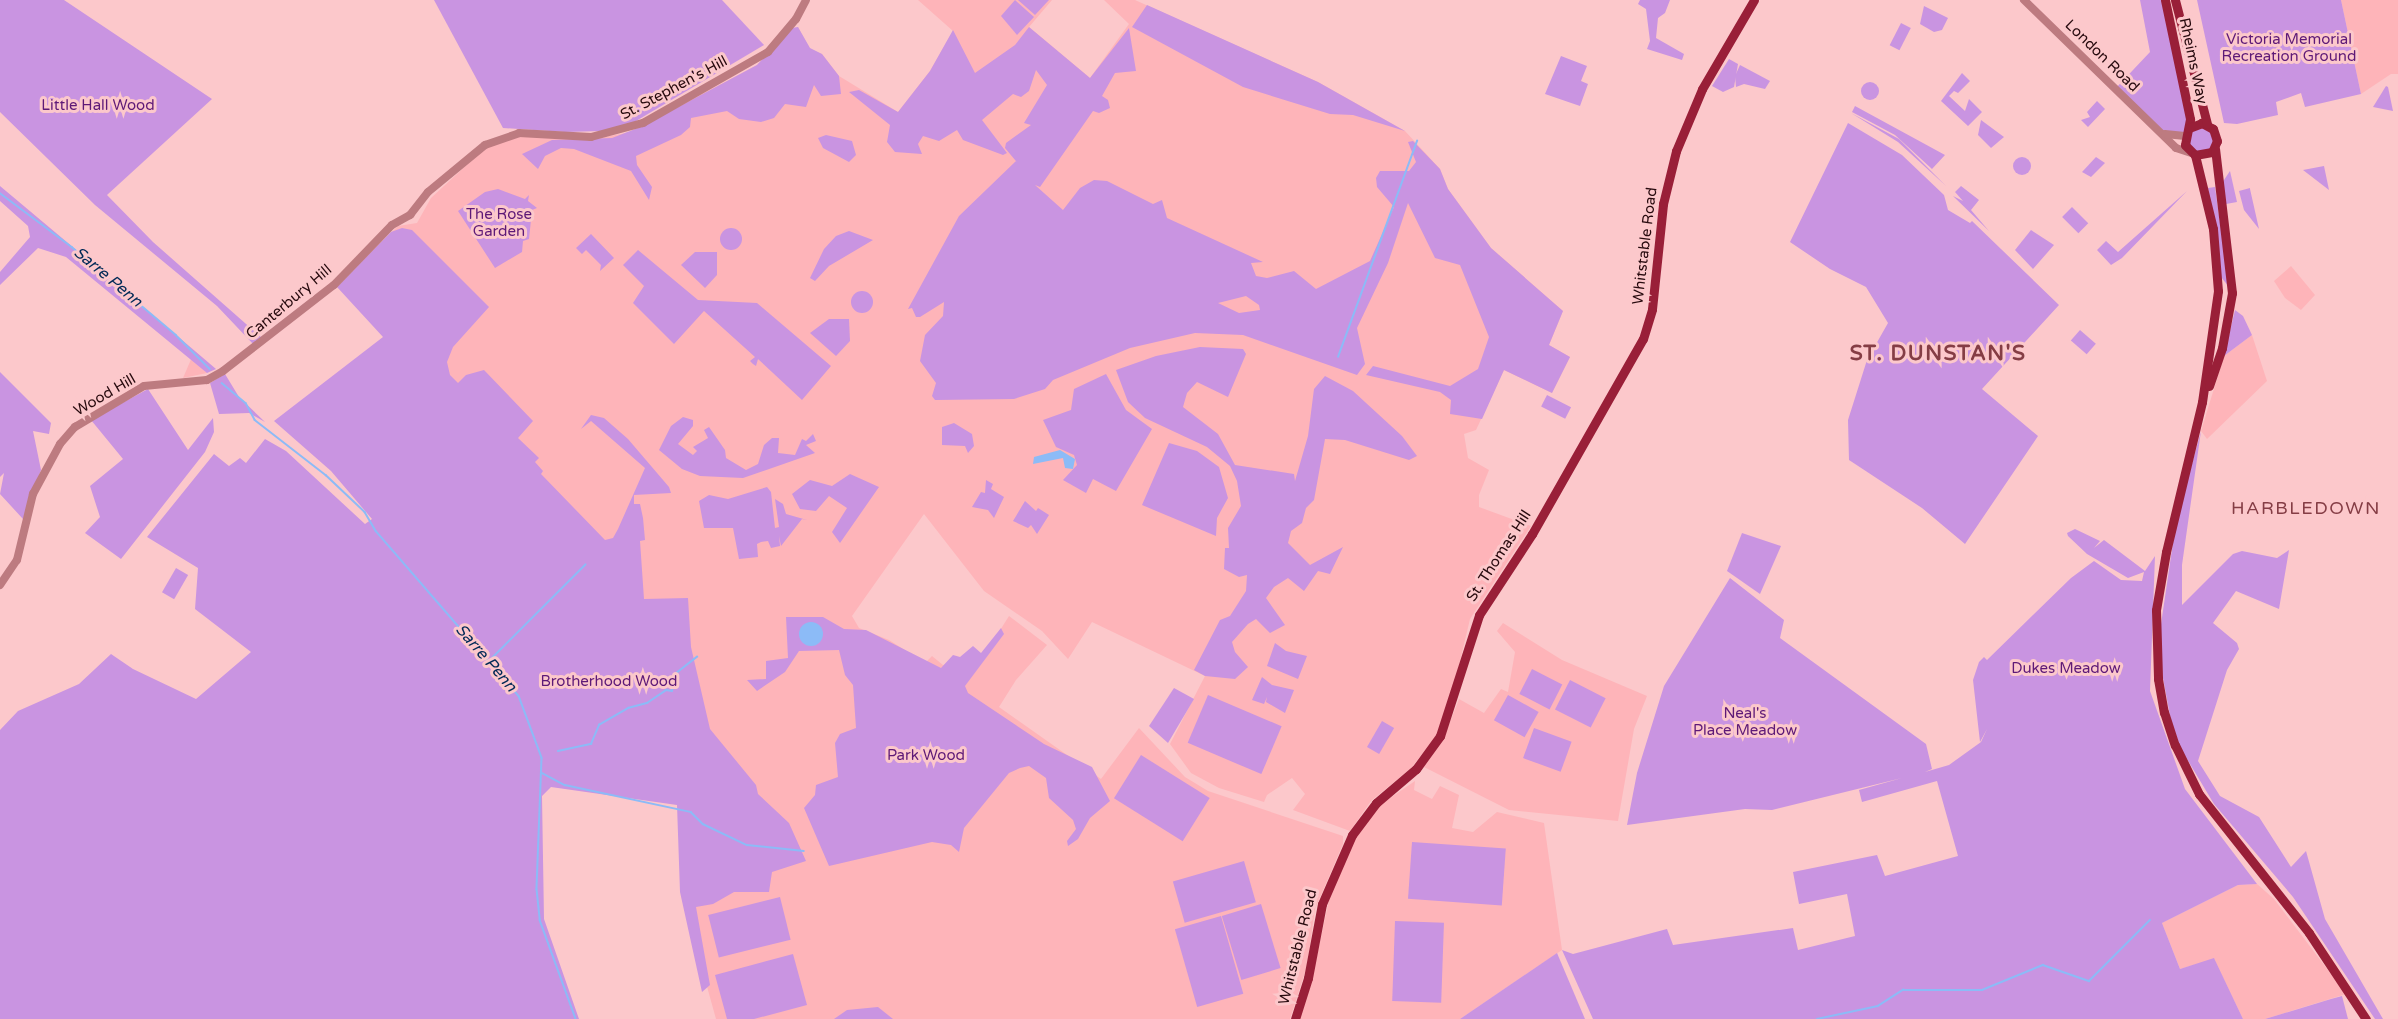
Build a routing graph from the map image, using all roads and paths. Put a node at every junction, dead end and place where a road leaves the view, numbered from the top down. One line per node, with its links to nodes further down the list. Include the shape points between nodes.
1 (806, 0): 11 (street, St. Stephen's Hill, via 796,19 768,52 700,93 611,134 572,137 519,133 497,138 428,192)
2 (1754, 0): 12 (main road, Whitstable Road, via 1684,129 1663,204 1652,309 1643,339)
3 (2024, 0): 7 (street, London Road)
4 (2165, 0): 8 (main road, Rheims Way)
5 (2175, 0): 6 (main road, Rheims Way)
6 (2207, 124): 8 (main road, Rheims Way); 9 (main road, Rheims Way, via 2216,133)
7 (2161, 132): 8 (street); 10 (street, London Road, via 2176,148)
8 (2187, 132): 10 (main road, Rheims Way)
9 (2215, 149): 10 (main road, via 2204,156); 14 (main road, Rheims Way, via 2232,293 2222,348)
10 (2193, 154): 14 (main road, Rheims Way, via 2213,229 2218,282 2216,322)
11 (410, 215): 13 (street, Canterbury Hill, via 392,225 334,285)
12 (1628, 366): 16 (main road, St. Thomas Hill, via 1532,534 1484,604 1474,624 1442,732)
13 (207, 380): 15 (street, Wood Hill, via 144,386 75,428 60,444 33,494 17,560)
14 (2202, 402): 17 (main road, via 2156,610 2157,670 2164,712 2199,794 2309,933)
15 (0, 585)
16 (1416, 769): 18 (main road, Whitstable Road, via 1376,803 1352,835 1322,904 1308,978)
17 (2361, 1014): 19 (main road)
18 (1295, 1019)
19 (2366, 1019)

